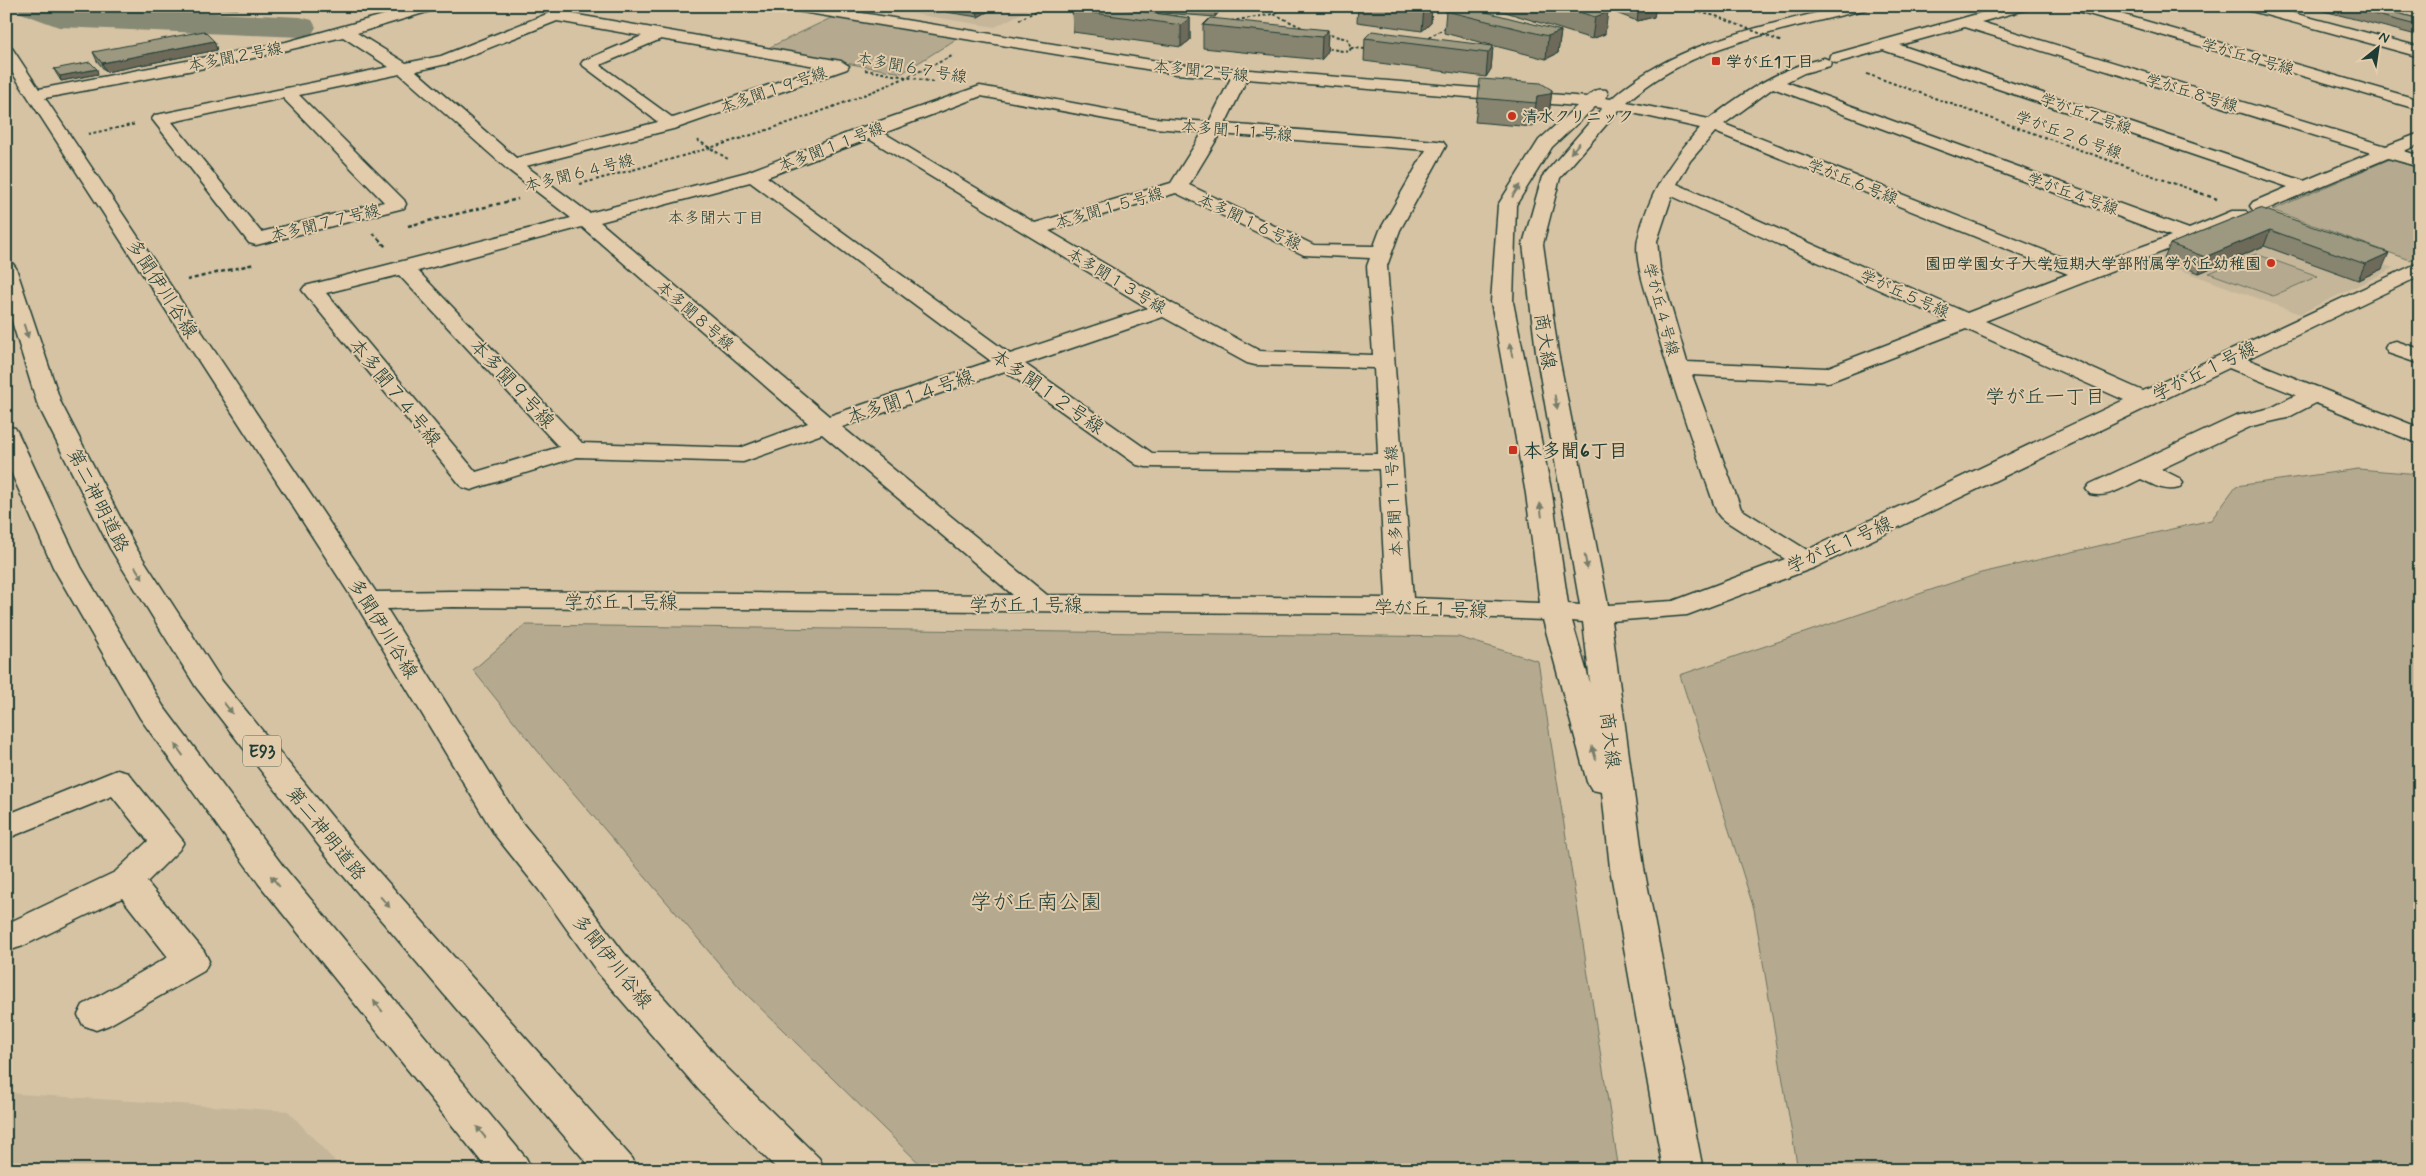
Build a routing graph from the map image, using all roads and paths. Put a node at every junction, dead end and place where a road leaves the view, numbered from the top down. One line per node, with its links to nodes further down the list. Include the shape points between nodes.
1 (372, 6): 16 (main road)
2 (432, 6): 16 (main road, 本多聞２号線)
3 (579, 6): 14 (main road)
4 (790, 6): 24 (main road, 本多聞２号線)
5 (1284, 6): 13 (path)
6 (1497, 6): 15 (path)
7 (1674, 6): 25 (path, bridge, via 1716,16)
8 (1822, 6): 42 (main road, 商大線, via 1706,37 1632,69)
9 (1862, 6): 43 (main road, 商大線, via 1728,40 1668,65 1636,85)
10 (2023, 6): 18 (main road)
11 (2076, 6): 44 (main road, 学が丘９号線)
12 (2250, 6): 32 (main road)
13 (1274, 14): 17 (path); 20 (path)
14 (556, 16): 23 (main road, 本多聞１９号線); 34 (main road, via 445,60)
15 (1479, 17)
16 (394, 20): 21 (main road, 本多聞２号線)
17 (1225, 22)
18 (1964, 22): 26 (main road); 53 (main road, 学が丘８号線)
19 (1448, 27): 27 (path)
20 (1312, 31)
21 (346, 33): 34 (main road, 本多聞８号線); 41 (main road, 本多聞２号線)
22 (1319, 33): 29 (path, via 1348,39)
23 (659, 34): 33 (main road, 本多聞１９号線); 46 (main road, via 590,64)
24 (987, 38): 36 (main road, 本多聞２号線, via 1176,69); 37 (path, 本多聞６４号線)
25 (1790, 45)
26 (1884, 45): 38 (main road, via 1798,70); 59 (main road, 学が丘７号線)
27 (1418, 47)
28 (1323, 48): 29 (path, via 1349,52)
29 (1350, 48): 30 (path)
30 (1368, 49)
31 (6, 51): 41 (main road, 多聞伊川谷線)
32 (2420, 52)
33 (841, 66): 37 (path, 本多聞６７号線); 46 (main road, 本多聞１９号線)
34 (404, 69): 40 (main road); 55 (main road, 本多聞８号線)
35 (1867, 74): 61 (path, 学が丘２６号線)
36 (1241, 75): 42 (main road, 本多聞２号線); 48 (main road, 本多聞１５号線)
37 (911, 78): 39 (path, 本多聞６７号線); 52 (path, 本多聞６４号線)
38 (1772, 82): 47 (main road, 学が丘４号線); 68 (main road, 学が丘４号線)
39 (980, 91): 48 (main road, 本多聞１１号線, via 1154,122); 49 (main road, 本多聞１１号線)
40 (286, 92): 45 (main road); 45 (main road, 本多聞７７号線, via 397,204 256,239)
41 (36, 95): 51 (main road, 多聞伊川谷線)
42 (1591, 102): 43 (main road, 本多聞２号線); 99 (main road, 商大線, one-way to 42, via 1539,494 1502,302 1507,205 1545,144)
43 (1615, 104): 47 (main road, 学が丘６号線); 100 (main road, 商大線, one-way to 100, via 1552,177 1533,244 1547,352)
44 (2420, 105)
45 (161, 119): 51 (path)
46 (671, 124): 52 (path); 55 (main road, 本多聞１９号線)
47 (1712, 125): 57 (main road, 学が丘４号線, via 1682,159); 75 (main road, 学が丘６号線)
48 (1214, 129): 58 (main road, 本多聞１５号線); 70 (main road, 本多聞１１号線, via 1437,146 1390,230)
49 (869, 131): 56 (main road, 本多聞１１号線); 66 (main road, 本多聞１３号線)
50 (2420, 138): 53 (main road)
51 (65, 139): 76 (main road, 多聞伊川谷線)
52 (712, 149): 56 (path); 60 (path, 本多聞６４号線)
53 (2385, 151): 54 (main road, 学が丘８号線); 59 (main road)
54 (2420, 162)
55 (512, 164): 60 (main road, 本多聞８号線)
56 (753, 176): 64 (main road, 本多聞１１号線); 83 (main road, 本多聞１２号線)
57 (1666, 186): 78 (main road, 学が丘５号線); 84 (main road, 学が丘４号線, via 1647,241 1650,269)
58 (1178, 187): 66 (main road, 本多聞１５号線); 70 (main road, 本多聞１６号線, via 1312,251)
59 (2304, 187): 62 (main road)
60 (549, 192): 64 (main road, 本多聞８号線); 65 (path, 本多聞６４号線)
61 (2222, 201)
62 (2260, 206)
63 (2239, 215): 68 (main road)
64 (586, 220): 73 (main road); 87 (main road, 本多聞８号線)
65 (402, 228)
66 (1032, 230): 77 (main road, 本多聞１３号線)
67 (383, 232): 69 (path)
68 (2189, 236): 75 (main road, 学が丘４号線)
69 (364, 237)
70 (1382, 252): 82 (main road, 本多聞１１号線, via 1377,266)
71 (258, 263): 76 (path)
72 (6, 268): 107 (main road, 第二神明道路 / E93, one-way to 107, via 49,403 123,548 211,687 342,852)
73 (404, 268): 90 (main road, 本多聞９号線); 90 (main road, 本多聞７４号線, via 312,290 471,482)
74 (2420, 268): 81 (main road, 学が丘１号線)
75 (2086, 274): 78 (main road, 学が丘４号線)
76 (162, 286): 96 (main road, 多聞伊川谷線)
77 (1165, 310): 82 (main road, 本多聞１３号線, via 1255,358); 83 (main road, 本多聞１４号線)
78 (1968, 322): 84 (main road, 学が丘４号線, via 1829,375); 86 (main road, 学が丘５号線)
79 (2396, 348): 80 (main road)
80 (2420, 357)
81 (2228, 359): 85 (main road); 86 (main road, 学が丘１号線)
82 (1385, 362): 91 (main road, 本多聞１１号線)
83 (1008, 363): 87 (main road, 本多聞１４号線); 91 (main road, 本多聞１２号線, via 1146,460)
84 (1678, 368): 95 (main road, 学が丘４号線, via 1730,513)
85 (2315, 394): 89 (main road); 92 (main road, via 2279,414 2244,421)
86 (2143, 400): 95 (main road, 学が丘１号線)
87 (825, 425): 90 (main road, via 743,455); 97 (main road, 本多聞８号線)
88 (6, 433): 106 (main road, one-way to 88, via 270,875 150,711 67,567)
89 (2420, 437)
90 (575, 450)
91 (1391, 462): 98 (main road, 本多聞１１号線)
92 (2140, 469): 93 (main road); 94 (main road)
93 (2170, 483)
94 (2099, 489)
95 (1806, 561): 100 (main road, 学が丘１号線, via 1676,609)
96 (368, 601): 97 (main road, 学が丘１号線); 108 (main road, 多聞伊川谷線, via 507,827 611,963 714,1079)
97 (1041, 604): 98 (main road, 学が丘１号線)
98 (1400, 606): 99 (main road, 学が丘１号線)
99 (1554, 613): 100 (main road, 学が丘１号線); 102 (main road, 商大線, one-way to 99)
100 (1596, 614): 102 (main road, 商大線)
101 (6, 828): 103 (main road, via 117,781 167,842)
102 (1627, 868): 109 (main road, 商大線)
103 (127, 881): 104 (main road); 105 (main road, via 191,961)
104 (11, 937)
105 (96, 1015)
106 (512, 1170)
107 (618, 1170)
108 (804, 1170)
109 (1683, 1170)

